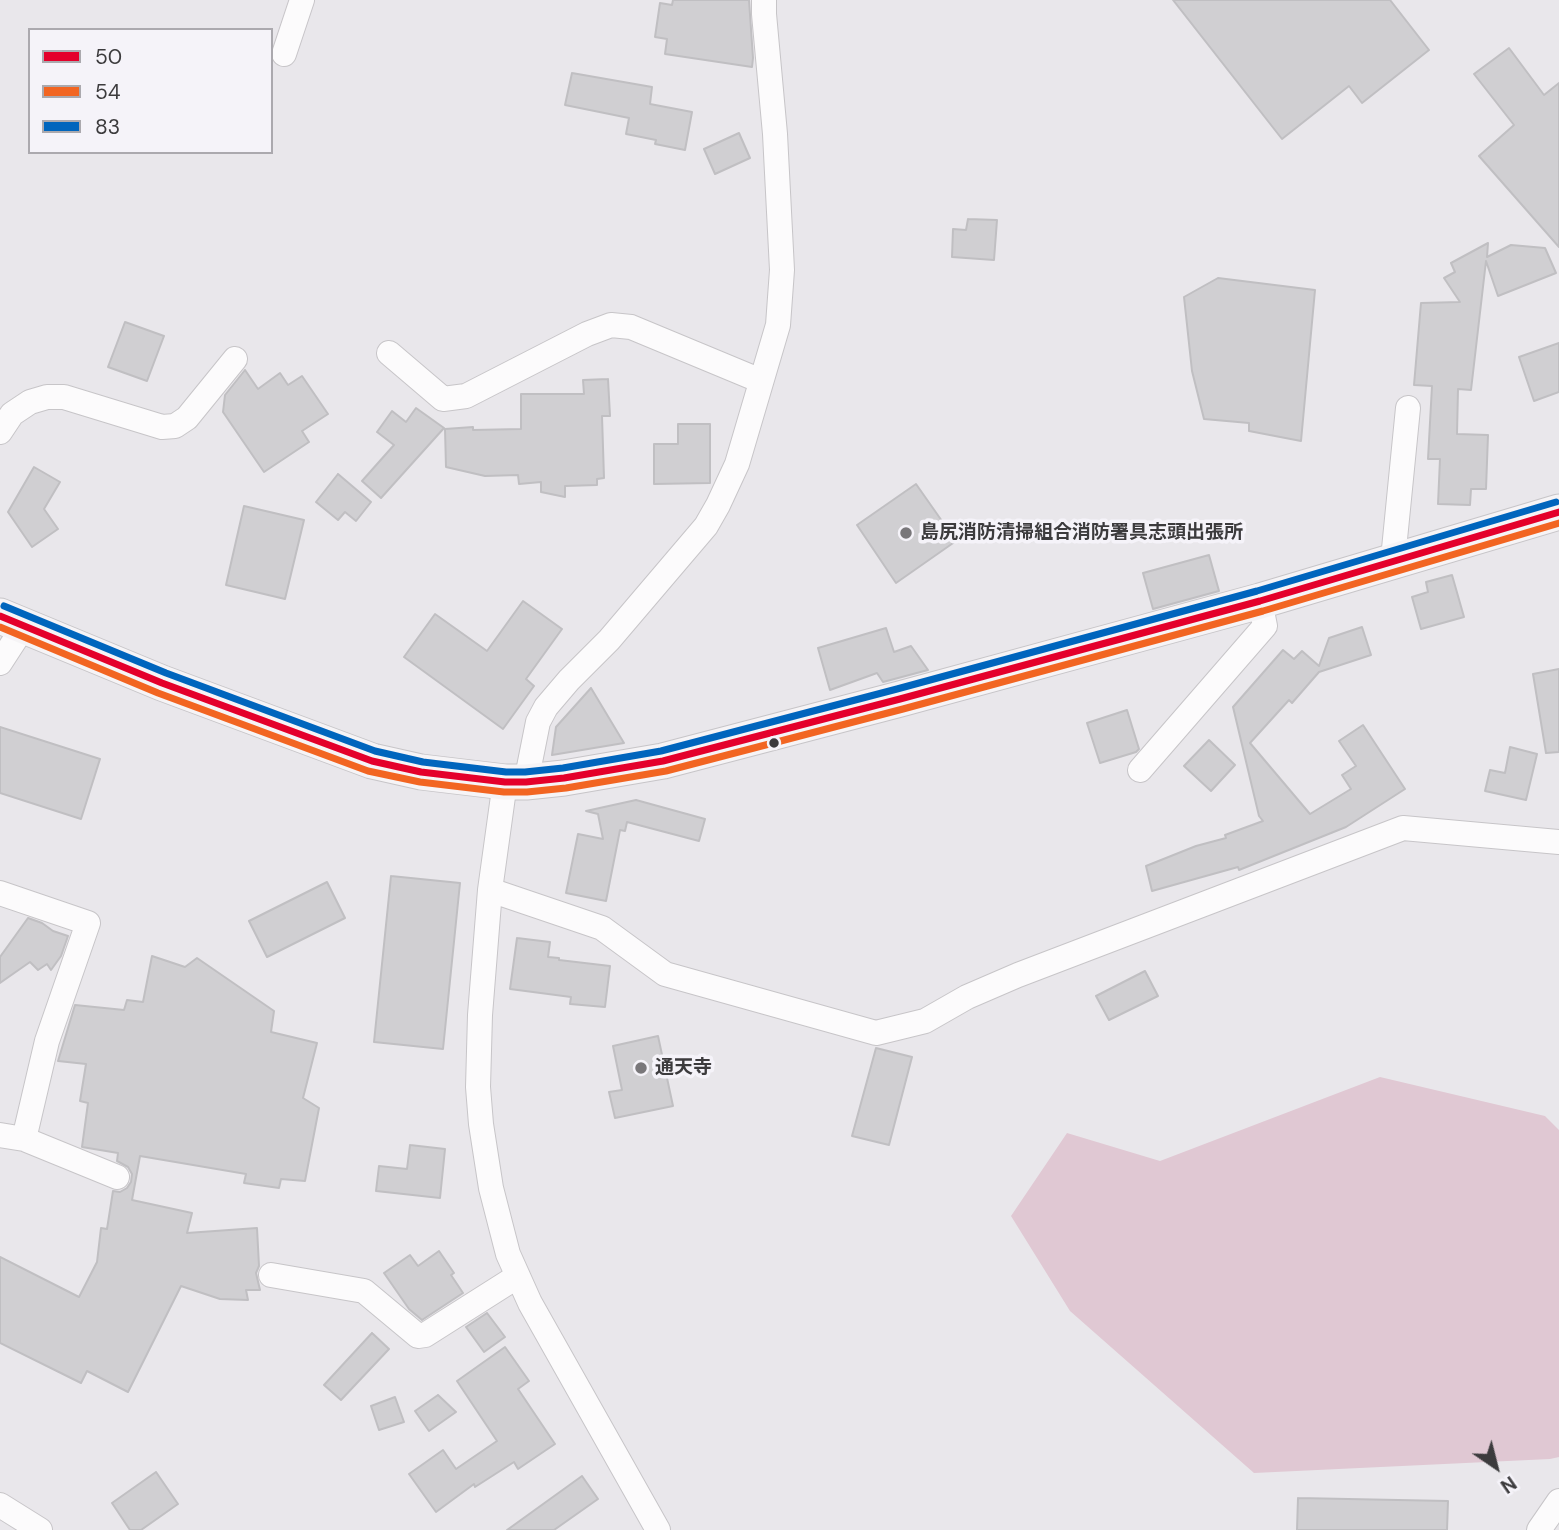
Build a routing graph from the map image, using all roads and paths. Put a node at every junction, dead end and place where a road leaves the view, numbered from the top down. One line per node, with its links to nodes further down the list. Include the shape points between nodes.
1 (302, 0): 3 (street)
2 (764, 0): 6 (street, via 782,270 778,325)
3 (284, 54)
4 (389, 353): 6 (street, via 443,399 466,396 587,334 611,326 631,327)
5 (235, 359): 8 (street, via 187,418 175,426 162,427 64,397 30,402)
6 (761, 380): 15 (street, via 737,464 706,526 546,707)
7 (1408, 408): 10 (street)
8 (2, 424)
9 (1559, 512): 10 (main road)
10 (1395, 562): 11 (main road)
11 (1260, 601): 14 (street, via 1265,626); 15 (main road, via 663,761)
12 (12, 621): 13 (street); 15 (main road, via 372,761 421,772)
13 (0, 663)
14 (1140, 770)
15 (515, 782): 17 (street)
16 (1559, 842): 17 (street, via 1403,828 1018,975 925,1021 876,1033 665,974 602,928)
17 (490, 890): 22 (street, via 478,1087 491,1188)
18 (0, 893): 19 (street, via 88,923)
19 (12, 1137): 20 (street)
20 (117, 1177)
21 (271, 1275): 22 (street, via 364,1291 418,1336)
22 (518, 1276): 26 (street)
23 (1559, 1501): 27 (street)
24 (0, 1505): 25 (street)
25 (40, 1530)
26 (658, 1530)
27 (1539, 1530)

